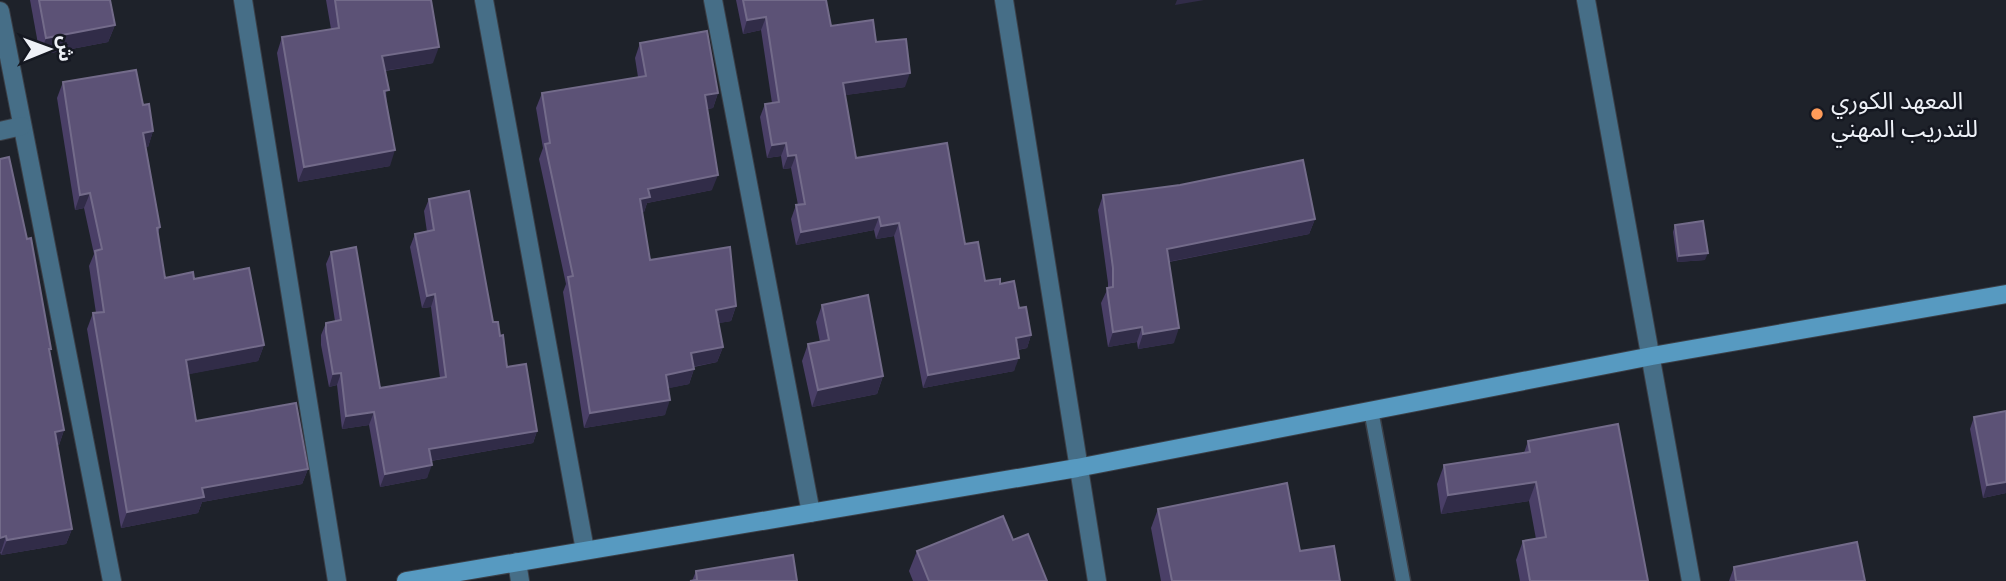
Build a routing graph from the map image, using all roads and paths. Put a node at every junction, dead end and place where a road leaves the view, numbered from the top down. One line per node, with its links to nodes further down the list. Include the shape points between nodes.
1 (243, 0): 17 (street)
2 (484, 0): 14 (street)
3 (713, 0): 13 (street)
4 (1004, 0): 12 (street)
5 (1586, 0): 10 (street)
6 (0, 11): 7 (street)
7 (22, 126): 8 (street); 16 (street)
8 (0, 131)
9 (2006, 295): 10 (street)
10 (1652, 356): 11 (street); 22 (street)
11 (1371, 410): 12 (street); 21 (lane)
12 (1077, 468): 13 (street); 20 (street)
13 (811, 513): 14 (street)
14 (585, 550): 15 (street)
15 (517, 562): 18 (street); 19 (street)
16 (112, 581)
17 (337, 581)
18 (406, 581)
19 (520, 581)
20 (1097, 581)
21 (1404, 581)
22 (1691, 581)

